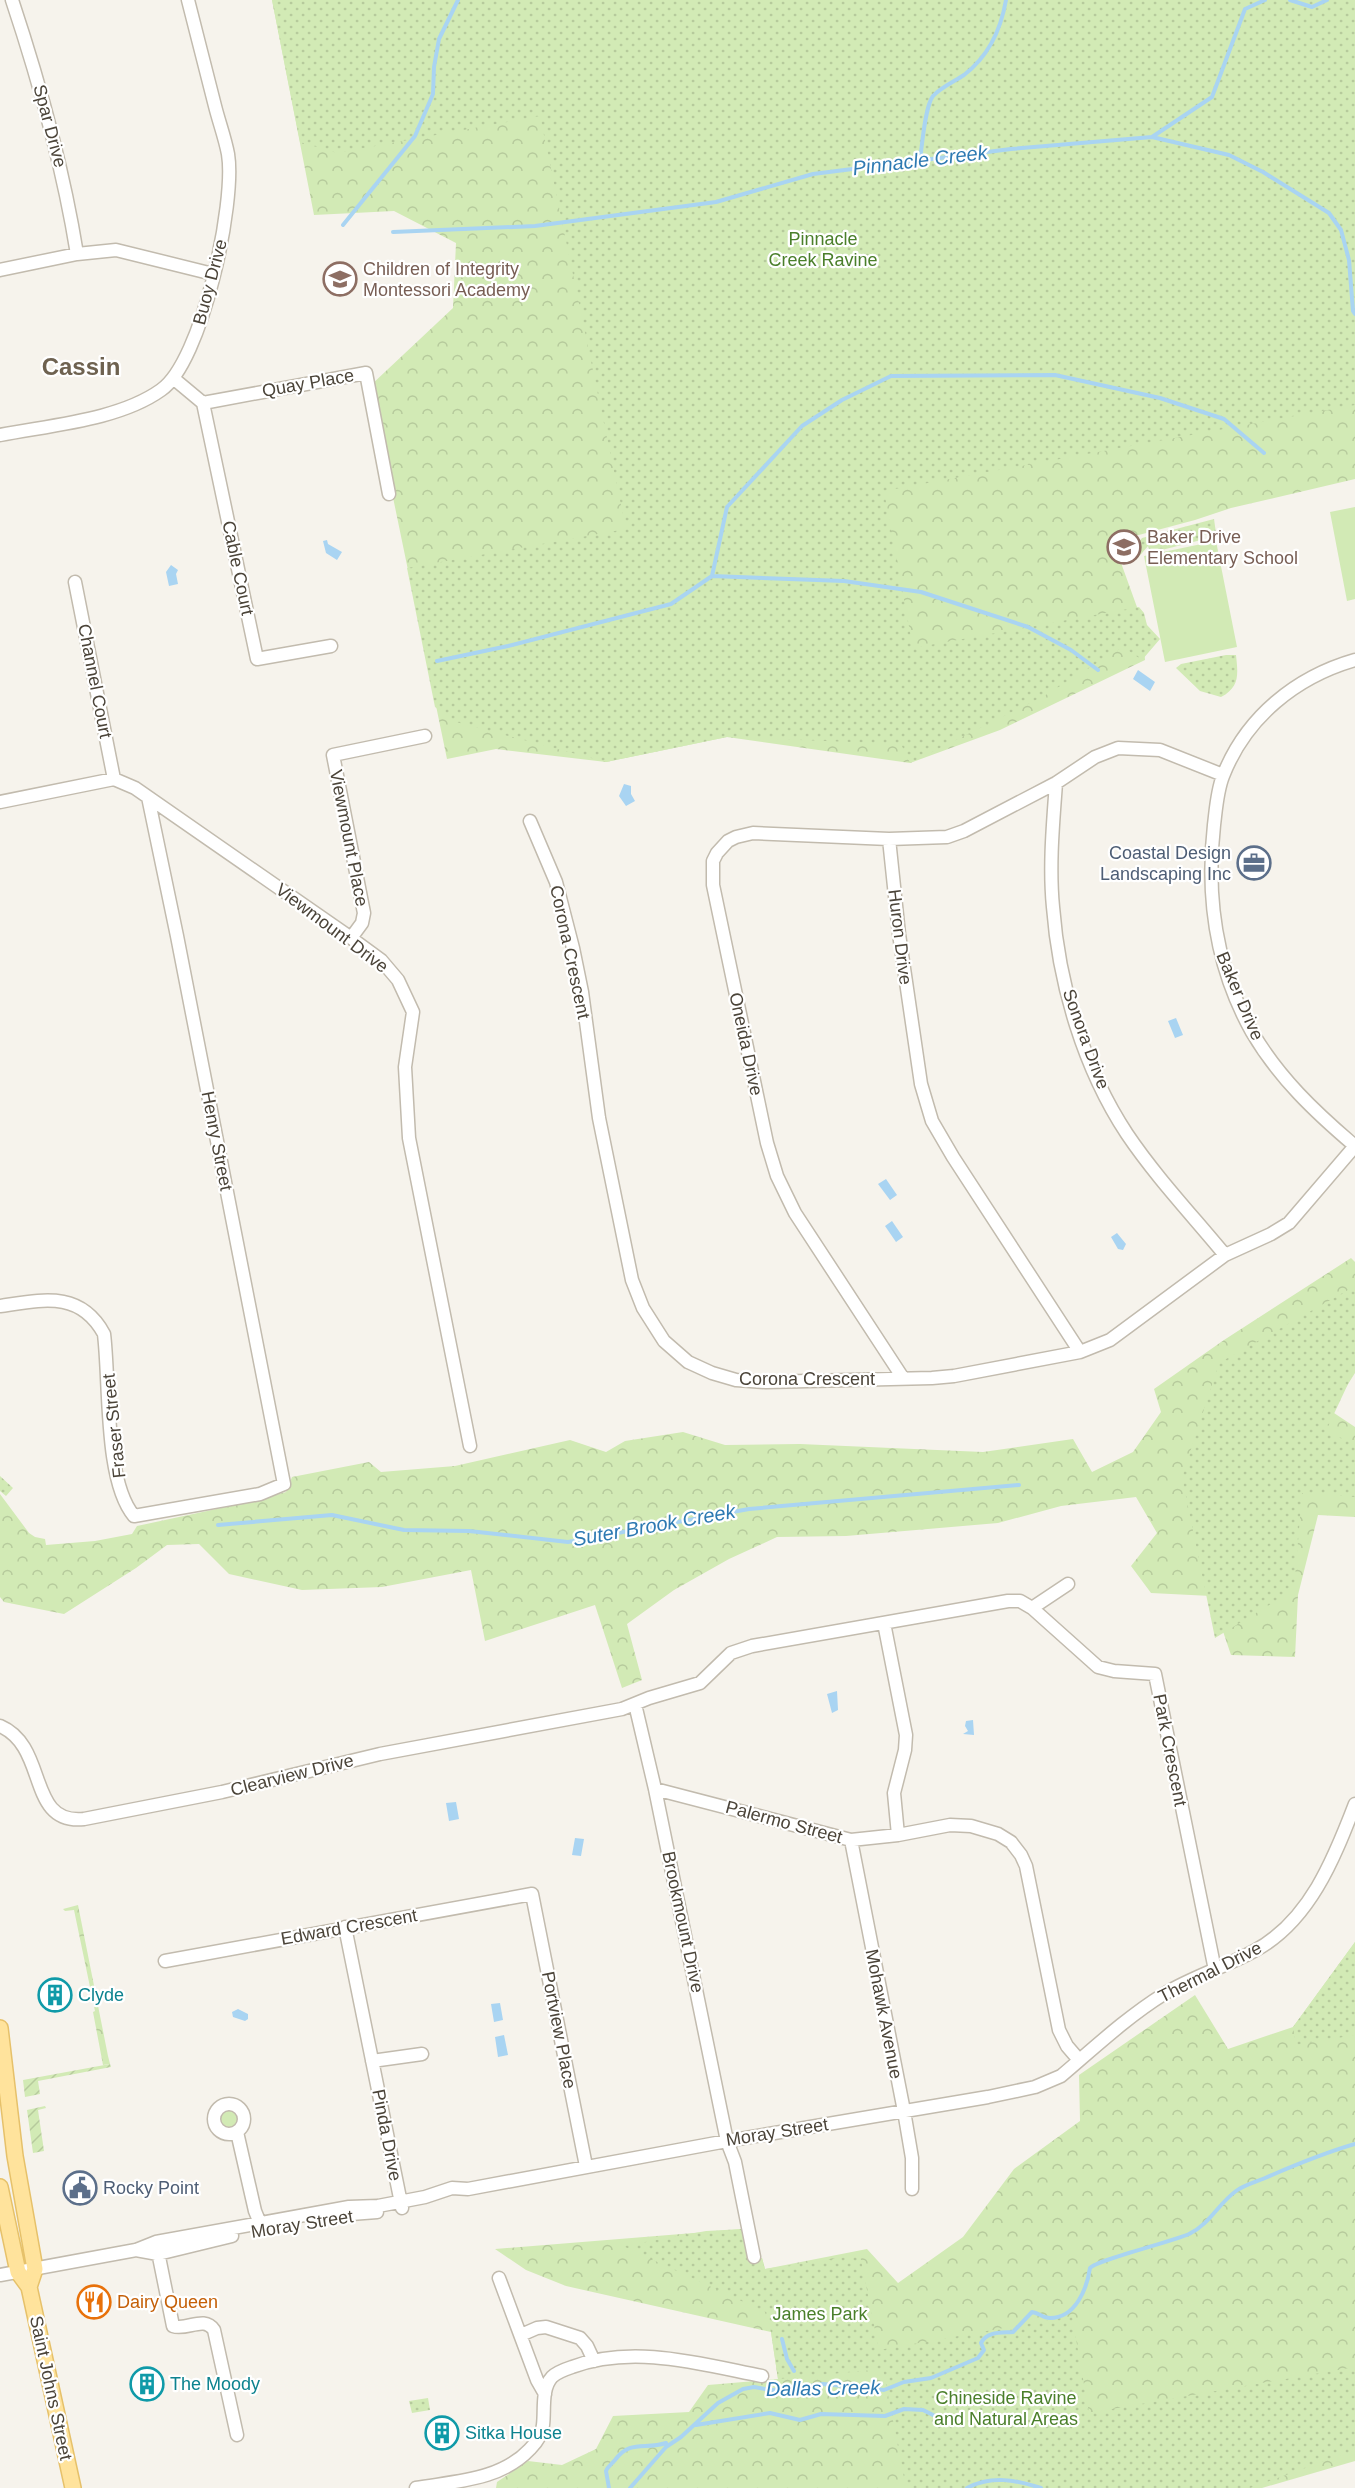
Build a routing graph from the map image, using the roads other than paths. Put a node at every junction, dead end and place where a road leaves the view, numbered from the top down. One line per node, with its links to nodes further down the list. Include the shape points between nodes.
1 (12, 0): 3 (street, Spar Drive, via 58,156)
2 (188, 0): 5 (street, Buoy Drive, via 228,156 228,206)
3 (77, 254): 4 (street); 5 (street, via 116,250)
4 (0, 270)
5 (213, 274): 6 (street, Buoy Drive, via 195,336)
6 (173, 378): 7 (street); 8 (street, Buoy Drive, via 147,399 115,412)
7 (203, 403): 9 (street, Quay Place, via 366,373); 11 (street, Cable Court, via 257,658)
8 (0, 435)
9 (389, 494)
10 (75, 582): 15 (street, Channel Court)
11 (331, 646)
12 (1355, 660): 14 (street, Baker Drive, via 1317,674 1284,694 1249,730)
13 (424, 736): 21 (street, Viewmount Place, via 333,755 364,913)
14 (1223, 775): 16 (street, via 1160,750 1118,748 1095,757); 22 (street, Baker Drive, via 1212,843 1211,902 1226,971 1251,1030 1274,1066 1308,1105)
15 (114, 779): 17 (street, Viewmount Drive); 18 (street)
16 (1056, 783): 20 (street, via 947,837); 23 (street, Sonora Drive, via 1051,881 1054,922 1067,990 1083,1043 1126,1133)
17 (148, 797): 21 (street, Viewmount Drive); 28 (street, Henry Street)
18 (0, 802)
19 (530, 821): 26 (street, Corona Crescent, via 556,882 567,925 582,992 599,1118 632,1280 653,1325 664,1341 688,1362 724,1377 766,1383)
20 (889, 839): 25 (street, Huron Drive, via 921,1084 932,1121); 26 (street, Oneida Drive, via 744,835 721,847 713,861 712,885 777,1176 795,1213)
21 (351, 938): 27 (street, Viewmount Drive, via 381,960 398,980 413,1012 405,1067 409,1138)
22 (1355, 1146): 23 (street, Corona Crescent, via 1289,1223)
23 (1225, 1255): 25 (street, Corona Crescent, via 1118,1336)
24 (0, 1306): 28 (street, Fraser Street, via 59,1300 87,1311 99,1323 105,1334 112,1437 121,1496 134,1516 260,1494)
25 (1080, 1352): 26 (street, Corona Crescent, via 954,1376)
26 (903, 1378)
27 (470, 1446)
28 (284, 1484)
29 (1068, 1584): 30 (street)
30 (1032, 1608): 31 (street, Park Crescent, via 1014,1600); 41 (street, Park Crescent, via 1098,1667 1155,1674)
31 (885, 1623): 32 (street, Park Crescent, via 743,1648 725,1658 700,1683); 36 (street, via 906,1735 894,1793)
32 (635, 1704): 33 (street, Clearview Drive, via 76,1820 60,1817 51,1809 28,1751); 34 (street, Brookmount Drive)
33 (0, 1726)
34 (655, 1789): 37 (street, Palermo Street); 48 (street, Brookmount Drive)
35 (1355, 1804): 41 (street, Thermal Drive, via 1328,1866 1298,1914 1267,1943)
36 (898, 1835): 37 (street, Palermo Street); 44 (street, Palermo Street, via 958,1825 992,1831 1016,1848 1029,1879 1059,2030)
37 (851, 1840): 46 (street, Mohawk Avenue)
38 (532, 1894): 39 (street, Edward Crescent); 49 (street, Portview Place)
39 (345, 1927): 40 (street, Edward Crescent); 45 (street, Pinda Drive)
40 (165, 1961)
41 (1215, 1970): 44 (street, Thermal Drive, via 1145,2006)
42 (0, 2028): 56 (main road, via 15,2156)
43 (422, 2054): 45 (street)
44 (1079, 2060): 46 (street, Moray Street, via 1061,2076 1035,2087)
45 (372, 2061): 52 (street, Pinda Drive)
46 (904, 2111): 48 (street, Moray Street); 51 (street, Mohawk Avenue, via 912,2158)
47 (237, 2132): 53 (street)
48 (727, 2140): 49 (street, Moray Street); 55 (street, Brookmount Drive)
49 (586, 2166): 52 (street, Moray Street, via 468,2189 452,2188)
50 (0, 2187): 57 (main road, Saint Johns Street)
51 (912, 2189)
52 (401, 2205): 53 (street, Moray Street, via 354,2206)
53 (261, 2226): 54 (street, Moray Street)
54 (157, 2248): 56 (street, Moray Street); 65 (street, via 173,2326 205,2323 214,2330)
55 (754, 2257)
56 (35, 2269): 57 (street, Moray Street); 60 (main road)
57 (18, 2272): 58 (street, Moray Street); 60 (main road, Saint Johns Street)
58 (0, 2275)
59 (500, 2278): 61 (street)
60 (29, 2287): 66 (main road, Saint Johns Street)
61 (520, 2335): 62 (street, via 546,2327 572,2336 585,2342); 64 (street)
62 (594, 2361): 63 (street, via 664,2357); 64 (street, via 556,2373)
63 (762, 2376)
64 (545, 2394): 67 (street, via 541,2434 510,2467 494,2474)
65 (237, 2435)
66 (73, 2488)
67 (416, 2488)

